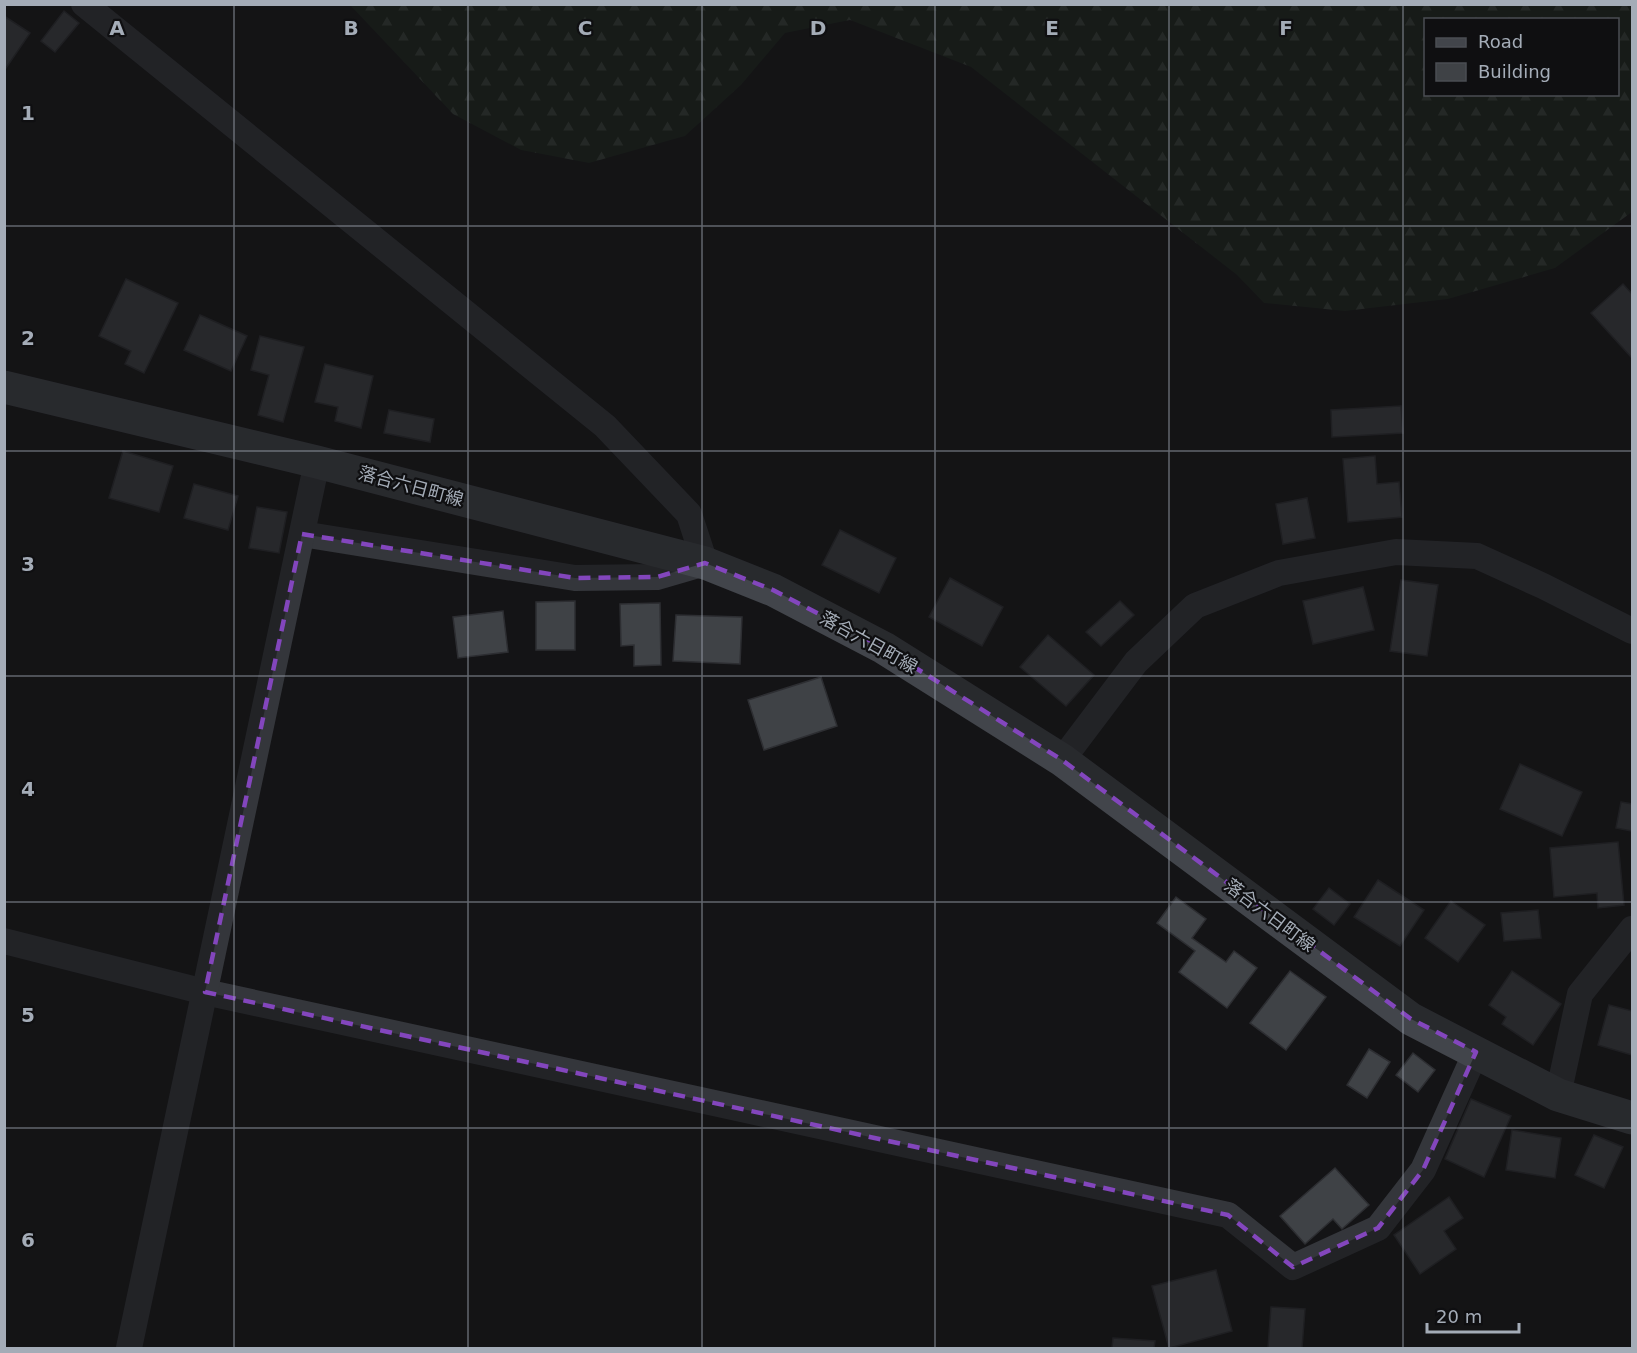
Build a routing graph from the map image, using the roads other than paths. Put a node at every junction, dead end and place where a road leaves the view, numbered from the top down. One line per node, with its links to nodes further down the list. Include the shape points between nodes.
1 (84, 4): 5 (street, via 605,426 689,514)
2 (4, 387): 3 (main road, 落合六日町線)
3 (317, 462): 4 (street); 5 (main road, 落合六日町線)
4 (302, 534): 5 (street, via 575,578 657,577); 10 (street)
5 (705, 563): 7 (main road, 落合六日町線, via 773,590 884,648)
6 (1632, 631): 7 (street, via 1477,556 1396,552 1279,573 1195,606 1136,662)
7 (1062, 760): 11 (main road, 落合六日町線, via 1411,1019)
8 (1632, 929): 12 (street, via 1581,994)
9 (4, 941): 10 (street)
10 (205, 992): 11 (street, via 1228,1215 1293,1267 1378,1228 1423,1170); 14 (street)
11 (1476, 1052): 12 (main road, 落合六日町線)
12 (1558, 1095): 13 (main road, 落合六日町線)
13 (1632, 1118)
14 (129, 1348)

